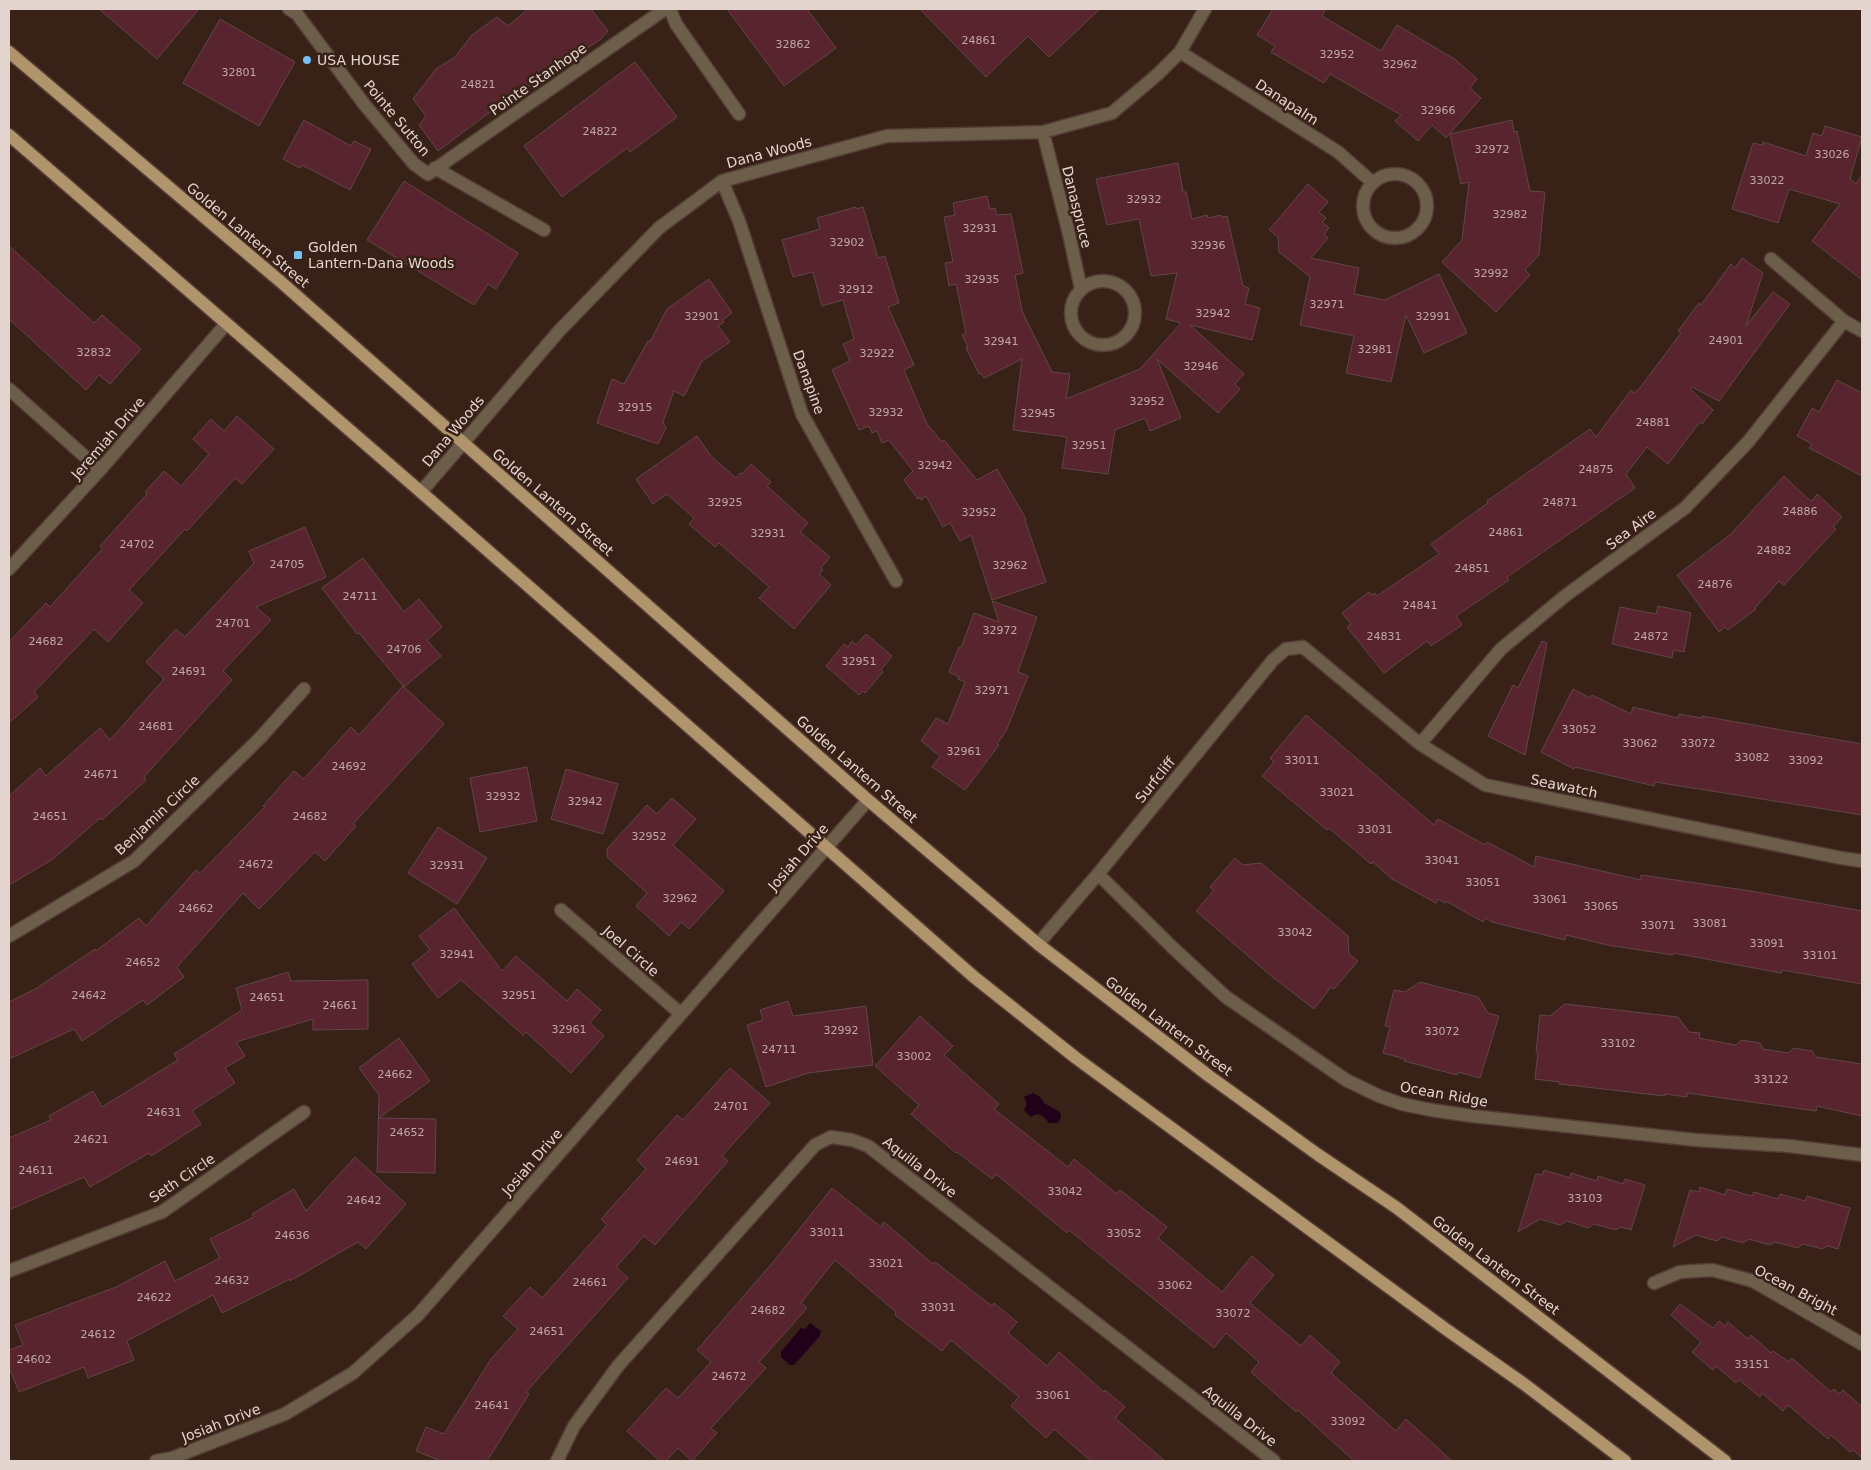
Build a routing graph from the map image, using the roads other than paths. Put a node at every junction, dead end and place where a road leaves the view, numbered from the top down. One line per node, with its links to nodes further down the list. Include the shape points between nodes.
1 (289, 9): 10 (street, Pointe Sutton, via 297,14 364,104 414,164)
2 (665, 9): 10 (street, Pointe Stanhope)
3 (670, 9): 7 (street, via 676,24)
4 (1205, 9): 6 (street, Dana Woods)
5 (9, 52): 20 (main road, Golden Lantern Street, via 281,282)
6 (1180, 52): 8 (street, Dana Woods, via 1112,113); 12 (street, Danapalm, via 1338,152)
7 (739, 114)
8 (1043, 132): 11 (street, Dana Woods, via 887,136); 15 (street, Danaspruce)
9 (9, 135): 17 (main road)
10 (431, 171): 13 (street, Pointe Sutton)
11 (722, 181): 20 (street, Dana Woods, via 659,228 559,331); 24 (street, Danapine, via 739,221 802,414)
12 (1373, 182): 12 (street, via 1362,205 1364,218 1371,229 1394,239 1406,237 1417,230 1425,220 1428,208 1426,195 1419,184 1409,176 1396,174)
13 (544, 230)
14 (1771, 259): 16 (street)
15 (1081, 289): 15 (street, via 1073,299 1070,312 1072,324 1079,335 1089,343 1101,345 1125,337 1136,314 1127,290 1104,280 1091,282)
16 (1844, 321): 18 (street); 27 (street, Sea Aire, via 1748,442 1685,508 1565,596 1502,649)
17 (226, 324): 21 (street, Jeremiah Drive); 22 (main road)
18 (1862, 332)
19 (9, 389): 21 (street)
20 (463, 443): 22 (street, Dana Woods); 28 (main road, Golden Lantern Street)
21 (100, 470): 23 (street, Jeremiah Drive)
22 (421, 492): 29 (main road)
23 (9, 569)
24 (896, 581)
25 (1303, 647): 27 (street, Seawatch); 31 (street, Surfcliff, via 1286,649 1273,660)
26 (304, 689): 33 (street, Benjamin Circle, via 260,738 134,861)
27 (1420, 744): 30 (street, Seawatch, via 1485,785)
28 (868, 800): 29 (street, Josiah Drive); 34 (main road, Golden Lantern Street)
29 (827, 848): 35 (street, Josiah Drive); 45 (main road, via 974,977 1076,1058)
30 (1862, 861)
31 (1098, 874): 34 (street, Surfcliff); 37 (street, Ocean Ridge, via 1226,997 1346,1080 1379,1096 1431,1110 1526,1122)
32 (562, 910): 35 (street, Joel Circle)
33 (9, 936)
34 (1038, 944): 46 (main road, Golden Lantern Street, via 1209,1076 1397,1208)
35 (681, 1014): 41 (street, Josiah Drive, via 418,1315 353,1373 285,1414)
36 (304, 1112): 38 (street, Seth Circle, via 162,1212)
37 (1862, 1155)
38 (9, 1272)
39 (1654, 1283): 40 (street, Ocean Bright, via 1680,1272 1712,1270 1753,1281)
40 (1862, 1344)
41 (173, 1460): 42 (street, Josiah Drive)
42 (156, 1461)
43 (557, 1461): 44 (street, Aquilla Drive, via 574,1426 618,1366 815,1145 832,1137 868,1146)
44 (1274, 1461)
45 (1626, 1461)
46 (1725, 1461)

